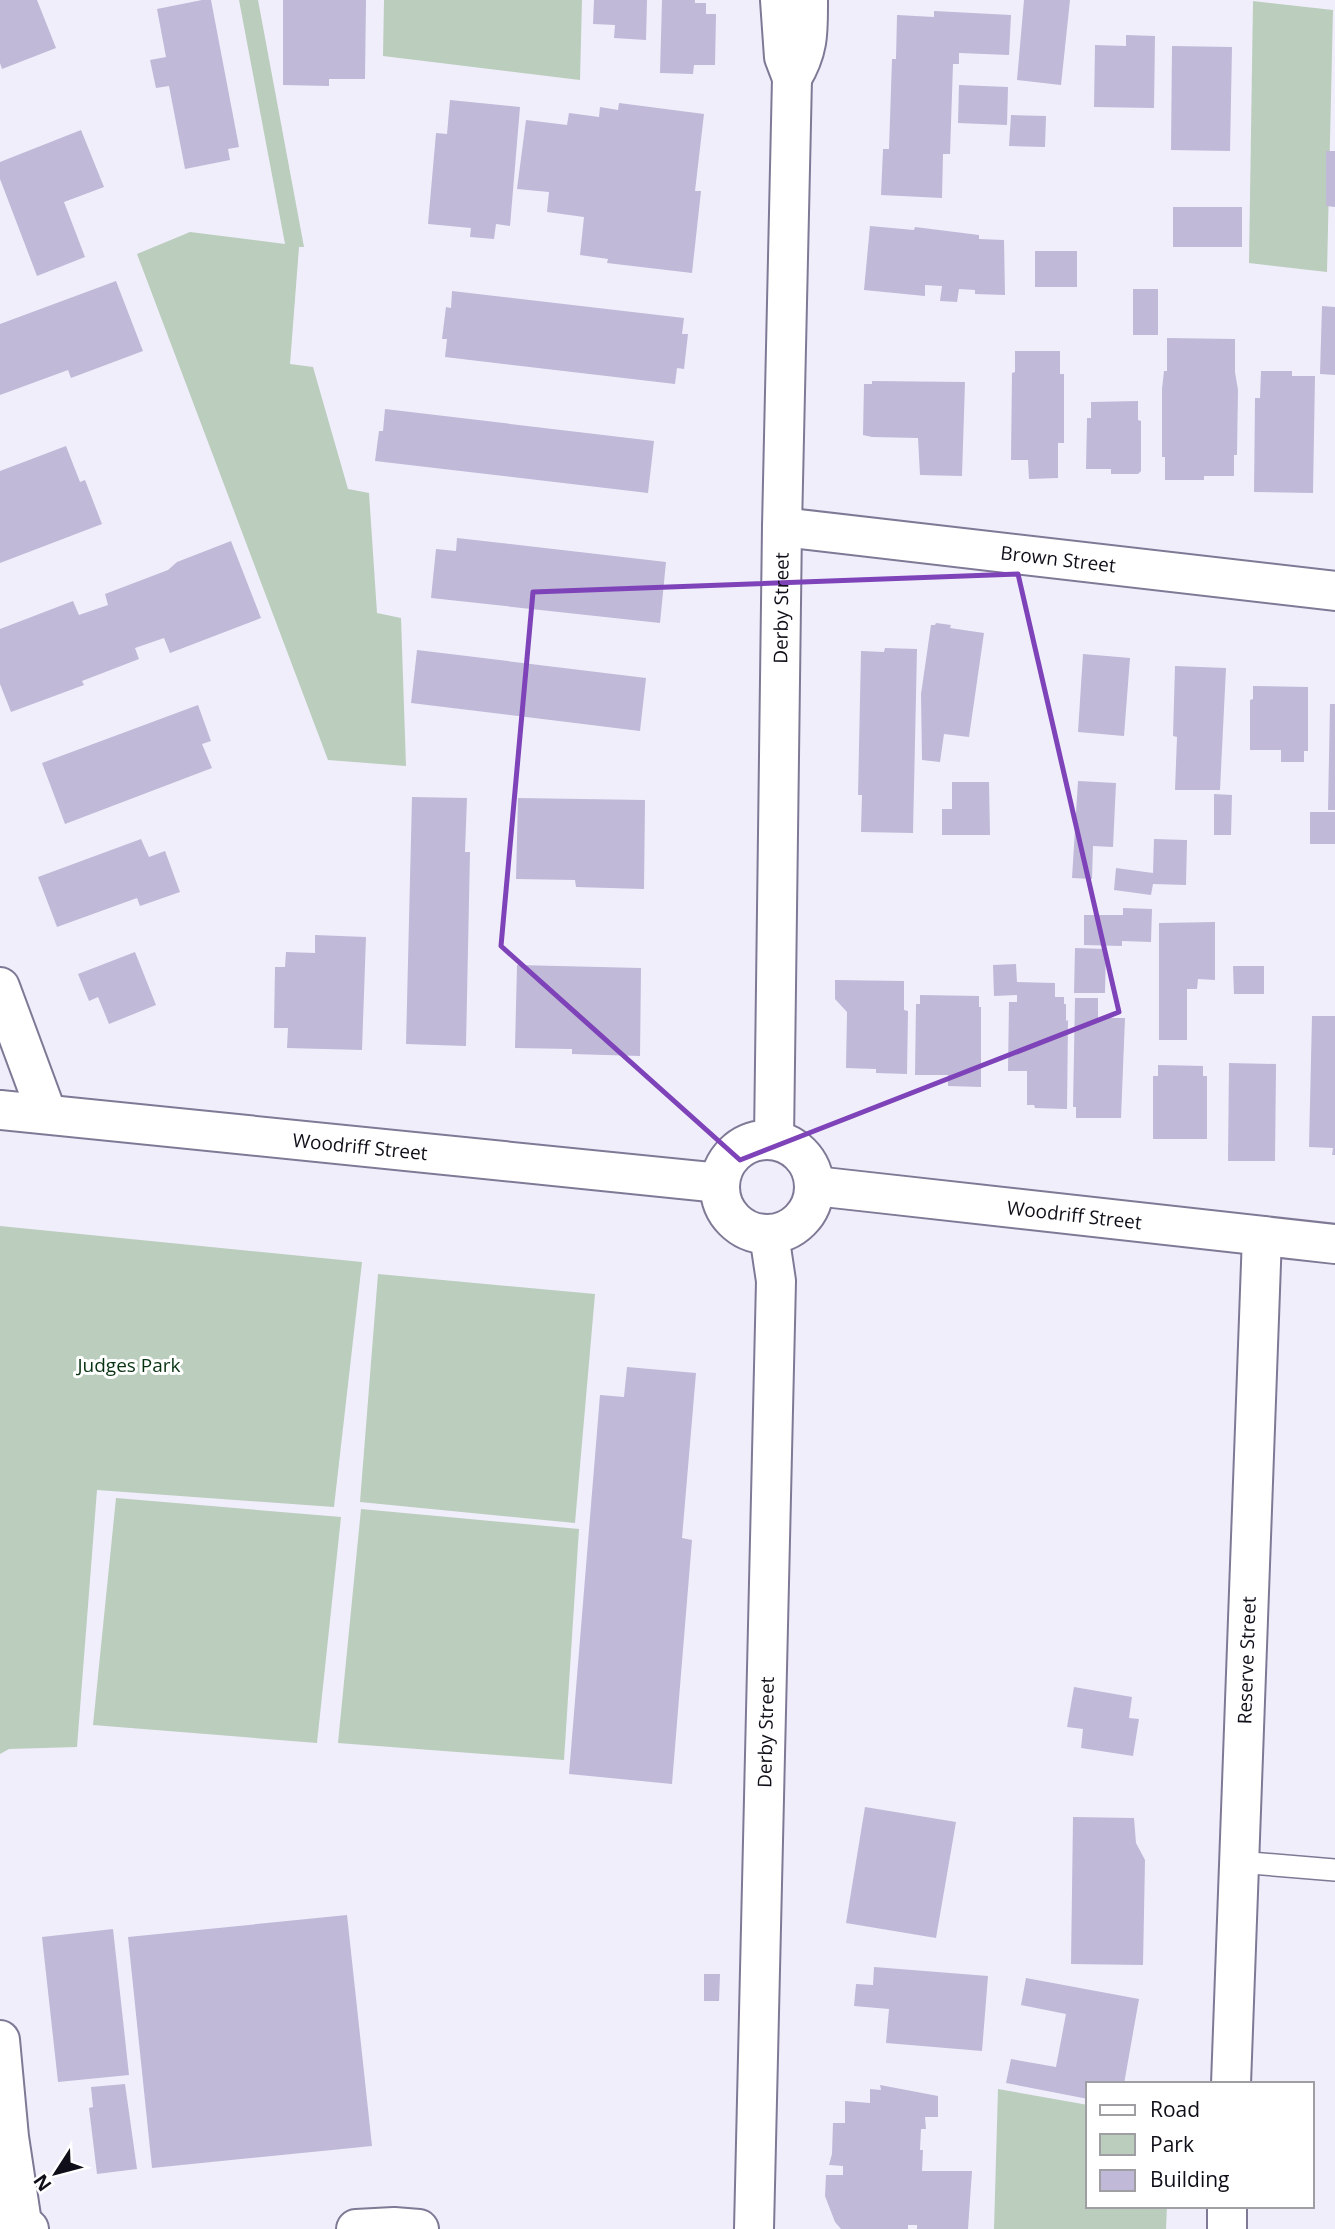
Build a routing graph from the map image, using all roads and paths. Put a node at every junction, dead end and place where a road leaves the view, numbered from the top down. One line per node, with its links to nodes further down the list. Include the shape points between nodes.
1 (780, 0): 3 (street, Derby Street, via 784,57)
2 (808, 0): 3 (street, Derby Street, via 808,38 803,60)
3 (792, 78): 4 (street, Derby Street)
4 (782, 527): 5 (street, Brown Street); 9 (street, Derby Street)
5 (1335, 591)
6 (0, 987): 8 (street)
7 (0, 1110): 8 (street, Woodriff Street)
8 (47, 1114): 10 (street, Woodriff Street)
9 (774, 1140): 10 (street, via 759,1140 737,1150); 11 (street, via 800,1152)
10 (720, 1183): 12 (street, via 720,1196 734,1221 756,1233)
11 (815, 1186): 12 (street, via 813,1202 804,1216 788,1230); 13 (street, Woodriff Street)
12 (769, 1234): 23 (street, Derby Street, via 776,1281)
13 (1262, 1236): 14 (street, Woodriff Street); 15 (street, Reserve Street)
14 (1335, 1244)
15 (1238, 1862): 16 (lane); 18 (street, Reserve Street)
16 (1335, 1870)
17 (0, 2040): 20 (street)
18 (1231, 2082)
19 (1227, 2208): 24 (street)
20 (17, 2223)
21 (356, 2229): 22 (street)
22 (419, 2229)
23 (754, 2229)
24 (1227, 2229)

